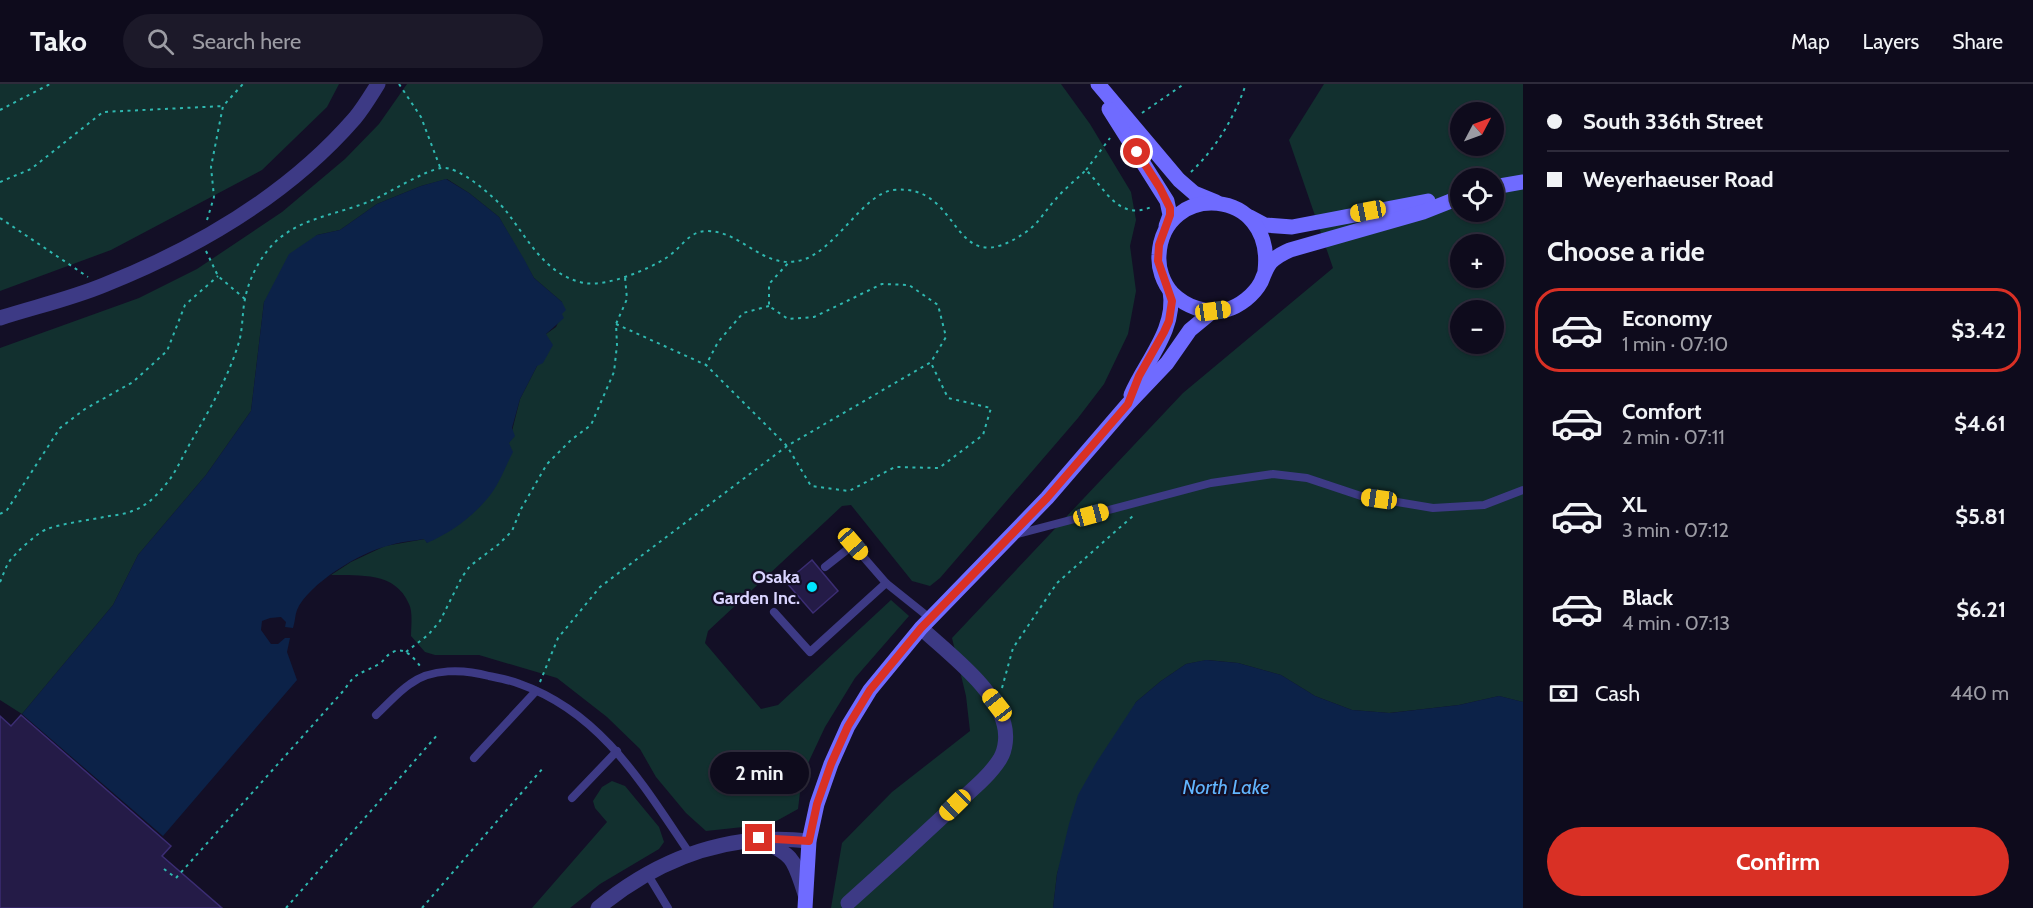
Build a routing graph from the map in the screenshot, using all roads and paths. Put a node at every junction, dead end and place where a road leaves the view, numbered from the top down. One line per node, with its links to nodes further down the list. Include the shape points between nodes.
1 (50, 84): 10 (path)
2 (243, 84): 9 (path)
3 (378, 84): 26 (street, via 357,116 330,145 257,204)
4 (399, 84): 13 (path, via 421,117)
5 (1092, 84): 25 (street, via 1170,208)
6 (1098, 84): 21 (street, via 1181,182 1199,196)
7 (1184, 84): 11 (path)
8 (1246, 84): 15 (path, via 1222,136 1209,156)
9 (224, 106): 16 (path, via 103,112 31,169); 26 (path, via 211,167 214,197)
10 (0, 110)
11 (1139, 115)
12 (1111, 137): 14 (path)
13 (440, 168): 30 (path, via 457,171 492,197 535,252 560,274 594,284); 33 (path, via 373,200 302,224 280,238 264,255)
14 (1086, 170): 22 (path, via 1120,206 1140,212); 27 (path, via 1026,232 1002,245 987,249 969,243 935,201 922,194 892,190 878,194 818,251 804,260)
15 (1188, 175)
16 (0, 182)
17 (1523, 182): 18 (street)
18 (1504, 185)
19 (1450, 198): 23 (street, via 1292,227 1265,225)
20 (1450, 200): 28 (street, via 1400,219 1290,250)
21 (1219, 203): 23 (street); 25 (street, via 1188,208)
22 (1151, 207)
23 (1248, 216): 28 (street, via 1264,241)
24 (0, 218): 31 (path)
25 (1165, 231): 32 (street, via 1158,261)
26 (201, 239): 29 (path); 31 (street)
27 (790, 261): 30 (path, via 769,260 728,236 704,231 693,234 667,257); 34 (path, via 769,284)
28 (1265, 271): 35 (street, via 1256,290 1240,304)
29 (218, 276): 33 (path); 44 (path, via 185,304 167,351 133,382 60,428 7,510)
30 (625, 277): 37 (path, via 627,299)
31 (102, 286): 36 (street)
32 (1170, 291): 35 (street, via 1197,309); 40 (street, via 1169,321)
33 (245, 299): 48 (path, via 239,342 209,411 173,475 156,496 134,511 43,530 9,561)
34 (769, 306): 38 (path, via 788,319 814,317 882,285 909,285 938,305 946,338); 39 (path, via 743,313 718,342)
35 (1213, 311): 40 (street, via 1190,330 1167,363)
36 (0, 318)
37 (616, 324): 39 (path); 52 (path, via 614,372 591,426 547,464 512,531 470,566 440,621)
38 (930, 362): 41 (path); 41 (path, via 948,398 991,408 983,435 939,468 895,467 849,491 811,486)
39 (706, 365): 41 (path)
40 (1128, 404): 46 (street)
41 (787, 446): 54 (path, via 600,587 558,638)
42 (1519, 492): 43 (lane); 46 (lane, via 1484,505 1433,508 1361,496 1307,478 1273,474 1212,483)
43 (1523, 497)
44 (0, 514)
45 (1135, 515): 55 (path, via 1057,583 1013,648)
46 (1010, 536): 51 (street)
47 (825, 567): 49 (lane, via 853,544)
48 (0, 582)
49 (886, 583): 50 (lane, via 810,652); 51 (lane)
50 (774, 612)
51 (926, 624): 55 (street); 63 (street, via 870,690 848,726 817,804)
52 (406, 652): 53 (path, via 420,664); 65 (path, via 392,652 378,665 354,676 176,878)
53 (425, 676): 54 (lane, via 475,672); 56 (lane, via 410,683)
54 (536, 691): 58 (lane, via 563,704); 59 (lane)
55 (997, 705): 68 (street, via 1005,724 1001,758)
56 (376, 715)
57 (439, 733): 69 (path)
58 (618, 751): 61 (lane); 64 (lane)
59 (474, 758)
60 (543, 768): 70 (path)
61 (572, 798)
62 (759, 838): 63 (street); 64 (street); 67 (street, via 794,861)
63 (809, 841): 67 (street)
64 (690, 854): 66 (street)
65 (165, 869)
66 (648, 875): 71 (street); 72 (lane)
67 (805, 901)
68 (848, 903)
69 (286, 908)
70 (422, 908)
71 (598, 908)
72 (668, 908)

